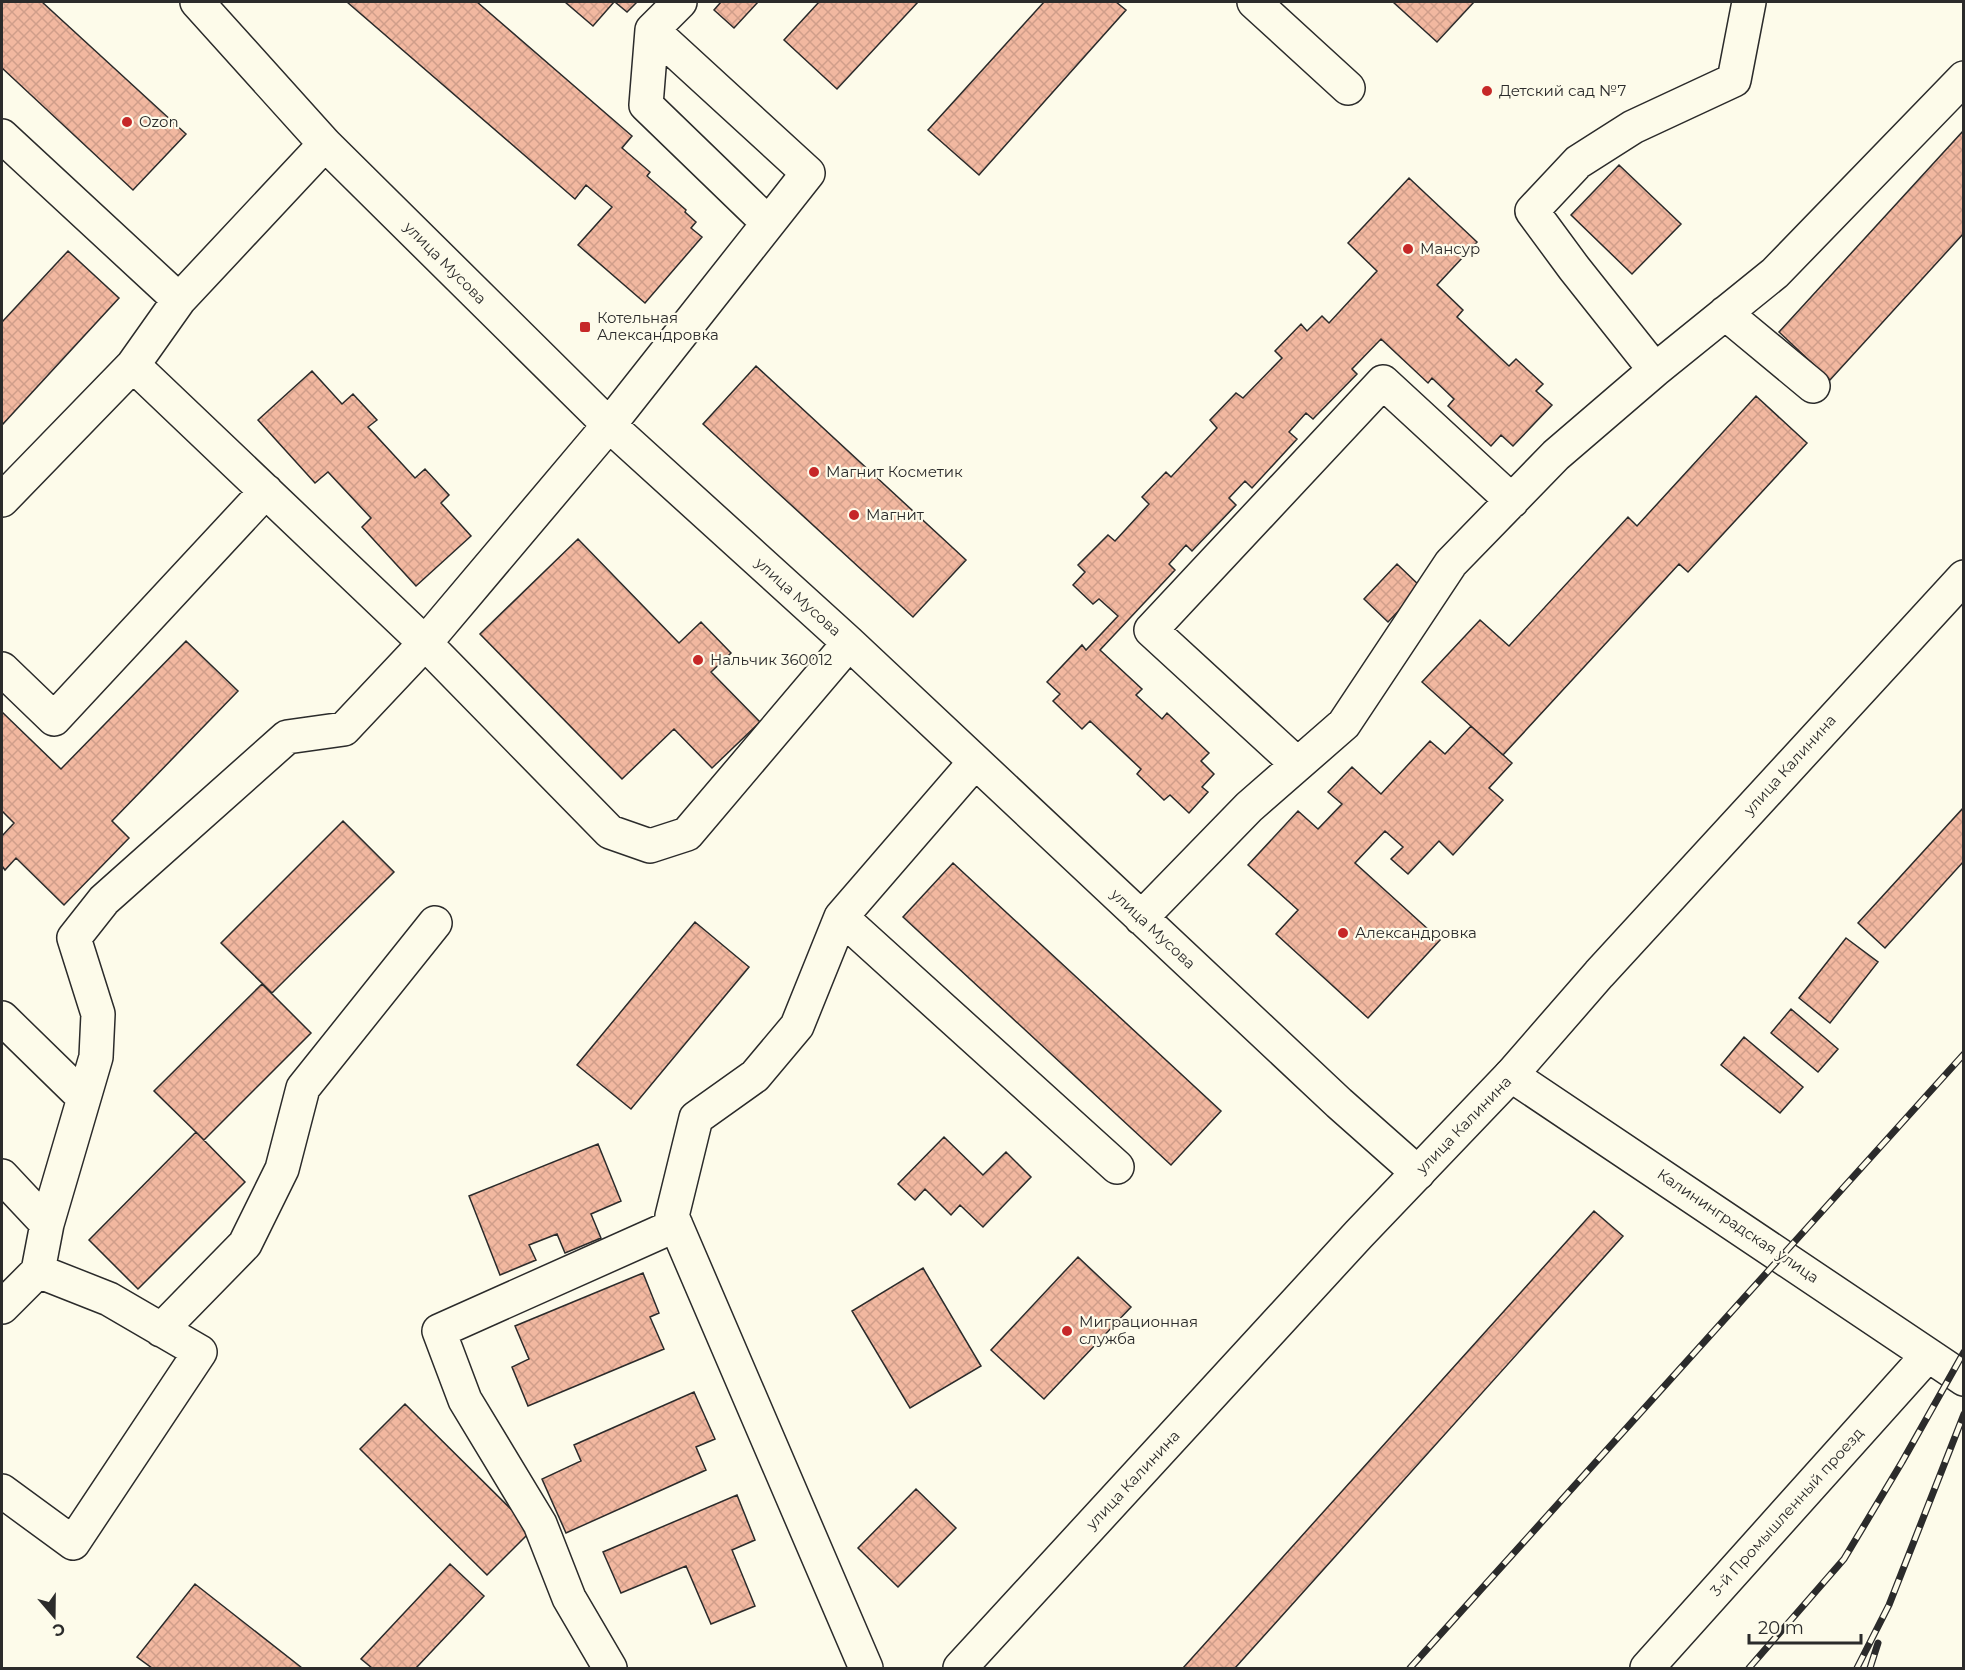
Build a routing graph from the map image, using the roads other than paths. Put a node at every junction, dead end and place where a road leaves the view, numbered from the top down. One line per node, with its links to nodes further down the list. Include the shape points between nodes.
1 (197, 2): 9 (street, улица Мусова)
2 (680, 2): 5 (street)
3 (1254, 2): 7 (street)
4 (1749, 2): 14 (street, via 1734,80 1633,127 1578,162 1532,211)
5 (652, 30): 10 (street, via 646,105); 10 (street, via 808,173)
6 (1964, 78): 12 (street, via 1775,273)
7 (1348, 88)
8 (2, 136): 11 (street)
9 (325, 144): 11 (street); 16 (street, улица Мусова)
10 (768, 223): 16 (street)
11 (179, 300): 13 (street)
12 (1725, 313): 14 (street); 15 (street)
13 (133, 364): 17 (street); 18 (street)
14 (1655, 370): 19 (street, via 1556,455)
15 (1813, 386)
16 (609, 425): 21 (street); 22 (street, улица Мусова)
17 (266, 490): 21 (street); 23 (street, via 54,719)
18 (2, 500)
19 (1512, 501): 25 (street, via 1451,563 1344,724); 25 (street, via 1383,382 1151,630)
20 (1964, 577): 30 (street, улица Калинина)
21 (425, 643): 22 (street, via 610,831 650,846 687,834); 31 (street, via 344,729 288,738 104,900 74,938 98,1014 96,1057)
22 (849, 643): 24 (street, улица Мусова)
23 (2, 669)
24 (975, 762): 26 (street); 27 (street, улица Мусова)
25 (1297, 764): 27 (street, via 1249,807)
26 (841, 917): 32 (street); 36 (street, via 797,1026 755,1076 696,1118 672,1216)
27 (1141, 918): 33 (street, улица Мусова)
28 (435, 923): 39 (street, via 303,1088 282,1169 245,1244)
29 (2, 1018): 31 (street)
30 (1511, 1075): 33 (street, улица Калинина); 40 (street, Калининградская улица)
31 (83, 1097): 35 (street)
32 (1117, 1167)
33 (1418, 1173): 45 (street, улица Калинина)
34 (2, 1176): 35 (street)
35 (47, 1224): 37 (street)
36 (676, 1226): 43 (street, via 439,1331 465,1400 540,1524 569,1598); 44 (street)
37 (38, 1271): 38 (street); 39 (street, via 109,1299)
38 (2, 1307)
39 (161, 1330): 42 (street, via 200,1352 73,1543)
40 (1927, 1356): 41 (street, Калининградская улица); 46 (street, 3-й Промышленный проезд)
41 (1964, 1379)
42 (2, 1491)
43 (610, 1668)
44 (866, 1668)
45 (960, 1668)
46 (1647, 1668)

